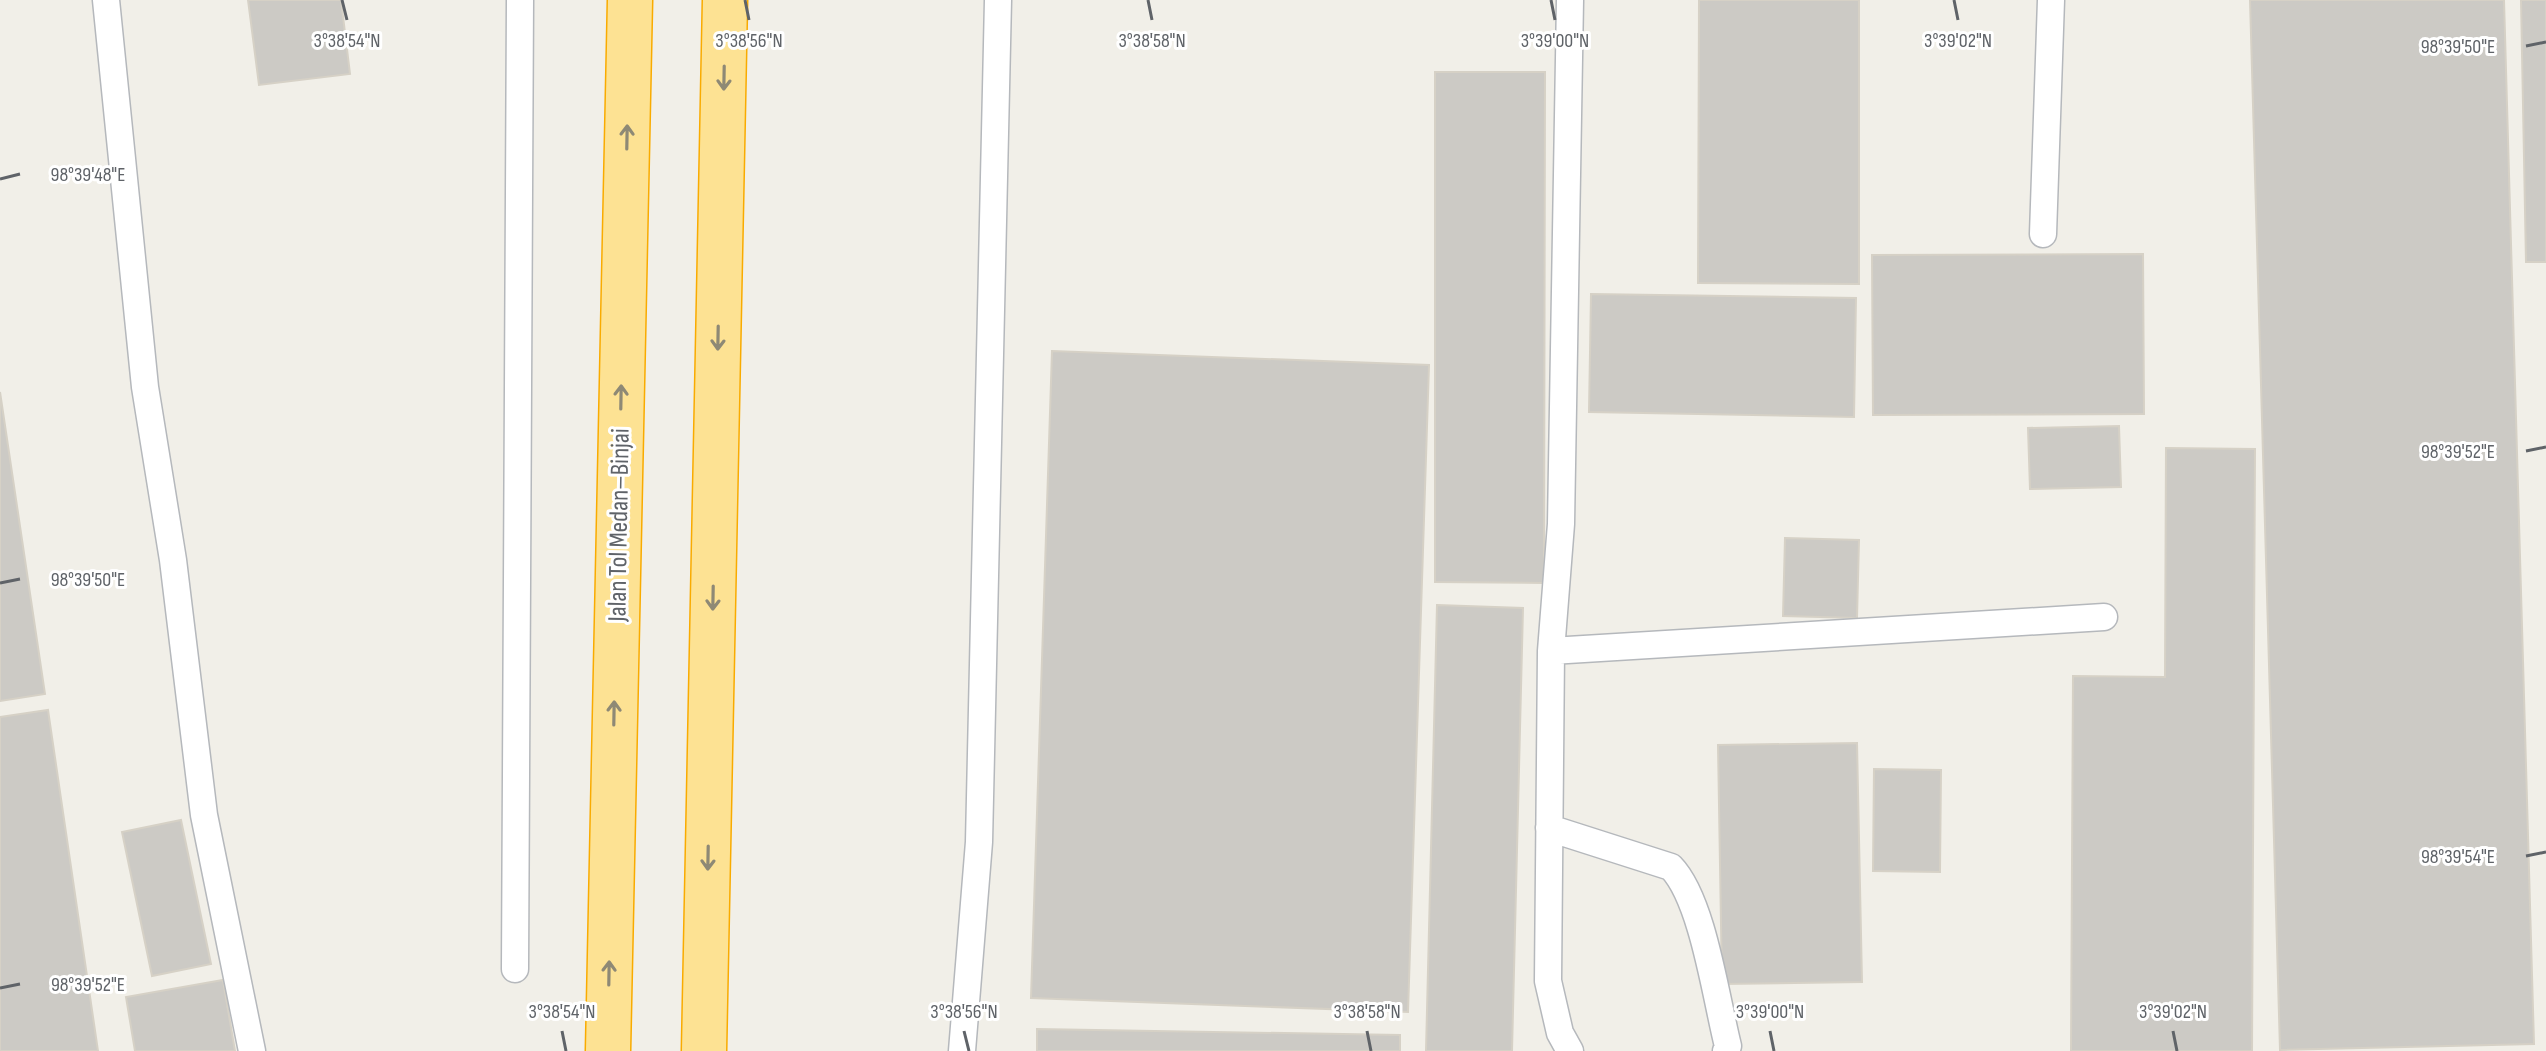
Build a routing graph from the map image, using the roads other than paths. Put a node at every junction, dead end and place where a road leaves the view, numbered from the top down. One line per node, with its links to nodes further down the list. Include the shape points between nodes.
1 (106, 0): 13 (lane, via 145,387 173,560 204,815)
2 (520, 0): 12 (lane)
3 (630, 0): 14 (highway, Jalan Tol Medan–Binjai, one-way to 3)
4 (725, 0): 15 (highway, one-way to 15)
5 (998, 0): 16 (lane, via 979,842)
6 (1570, 0): 10 (lane, via 1561,524)
7 (2051, 0): 8 (lane)
8 (2043, 234)
9 (2104, 617): 10 (lane)
10 (1551, 651): 11 (lane)
11 (1549, 828): 17 (lane, via 1548,981 1560,1033); 18 (lane, via 1671,867 1680,877 1694,907)
12 (515, 969)
13 (252, 1051)
14 (608, 1051)
15 (704, 1051)
16 (962, 1051)
17 (1570, 1051)
18 (1726, 1051)

